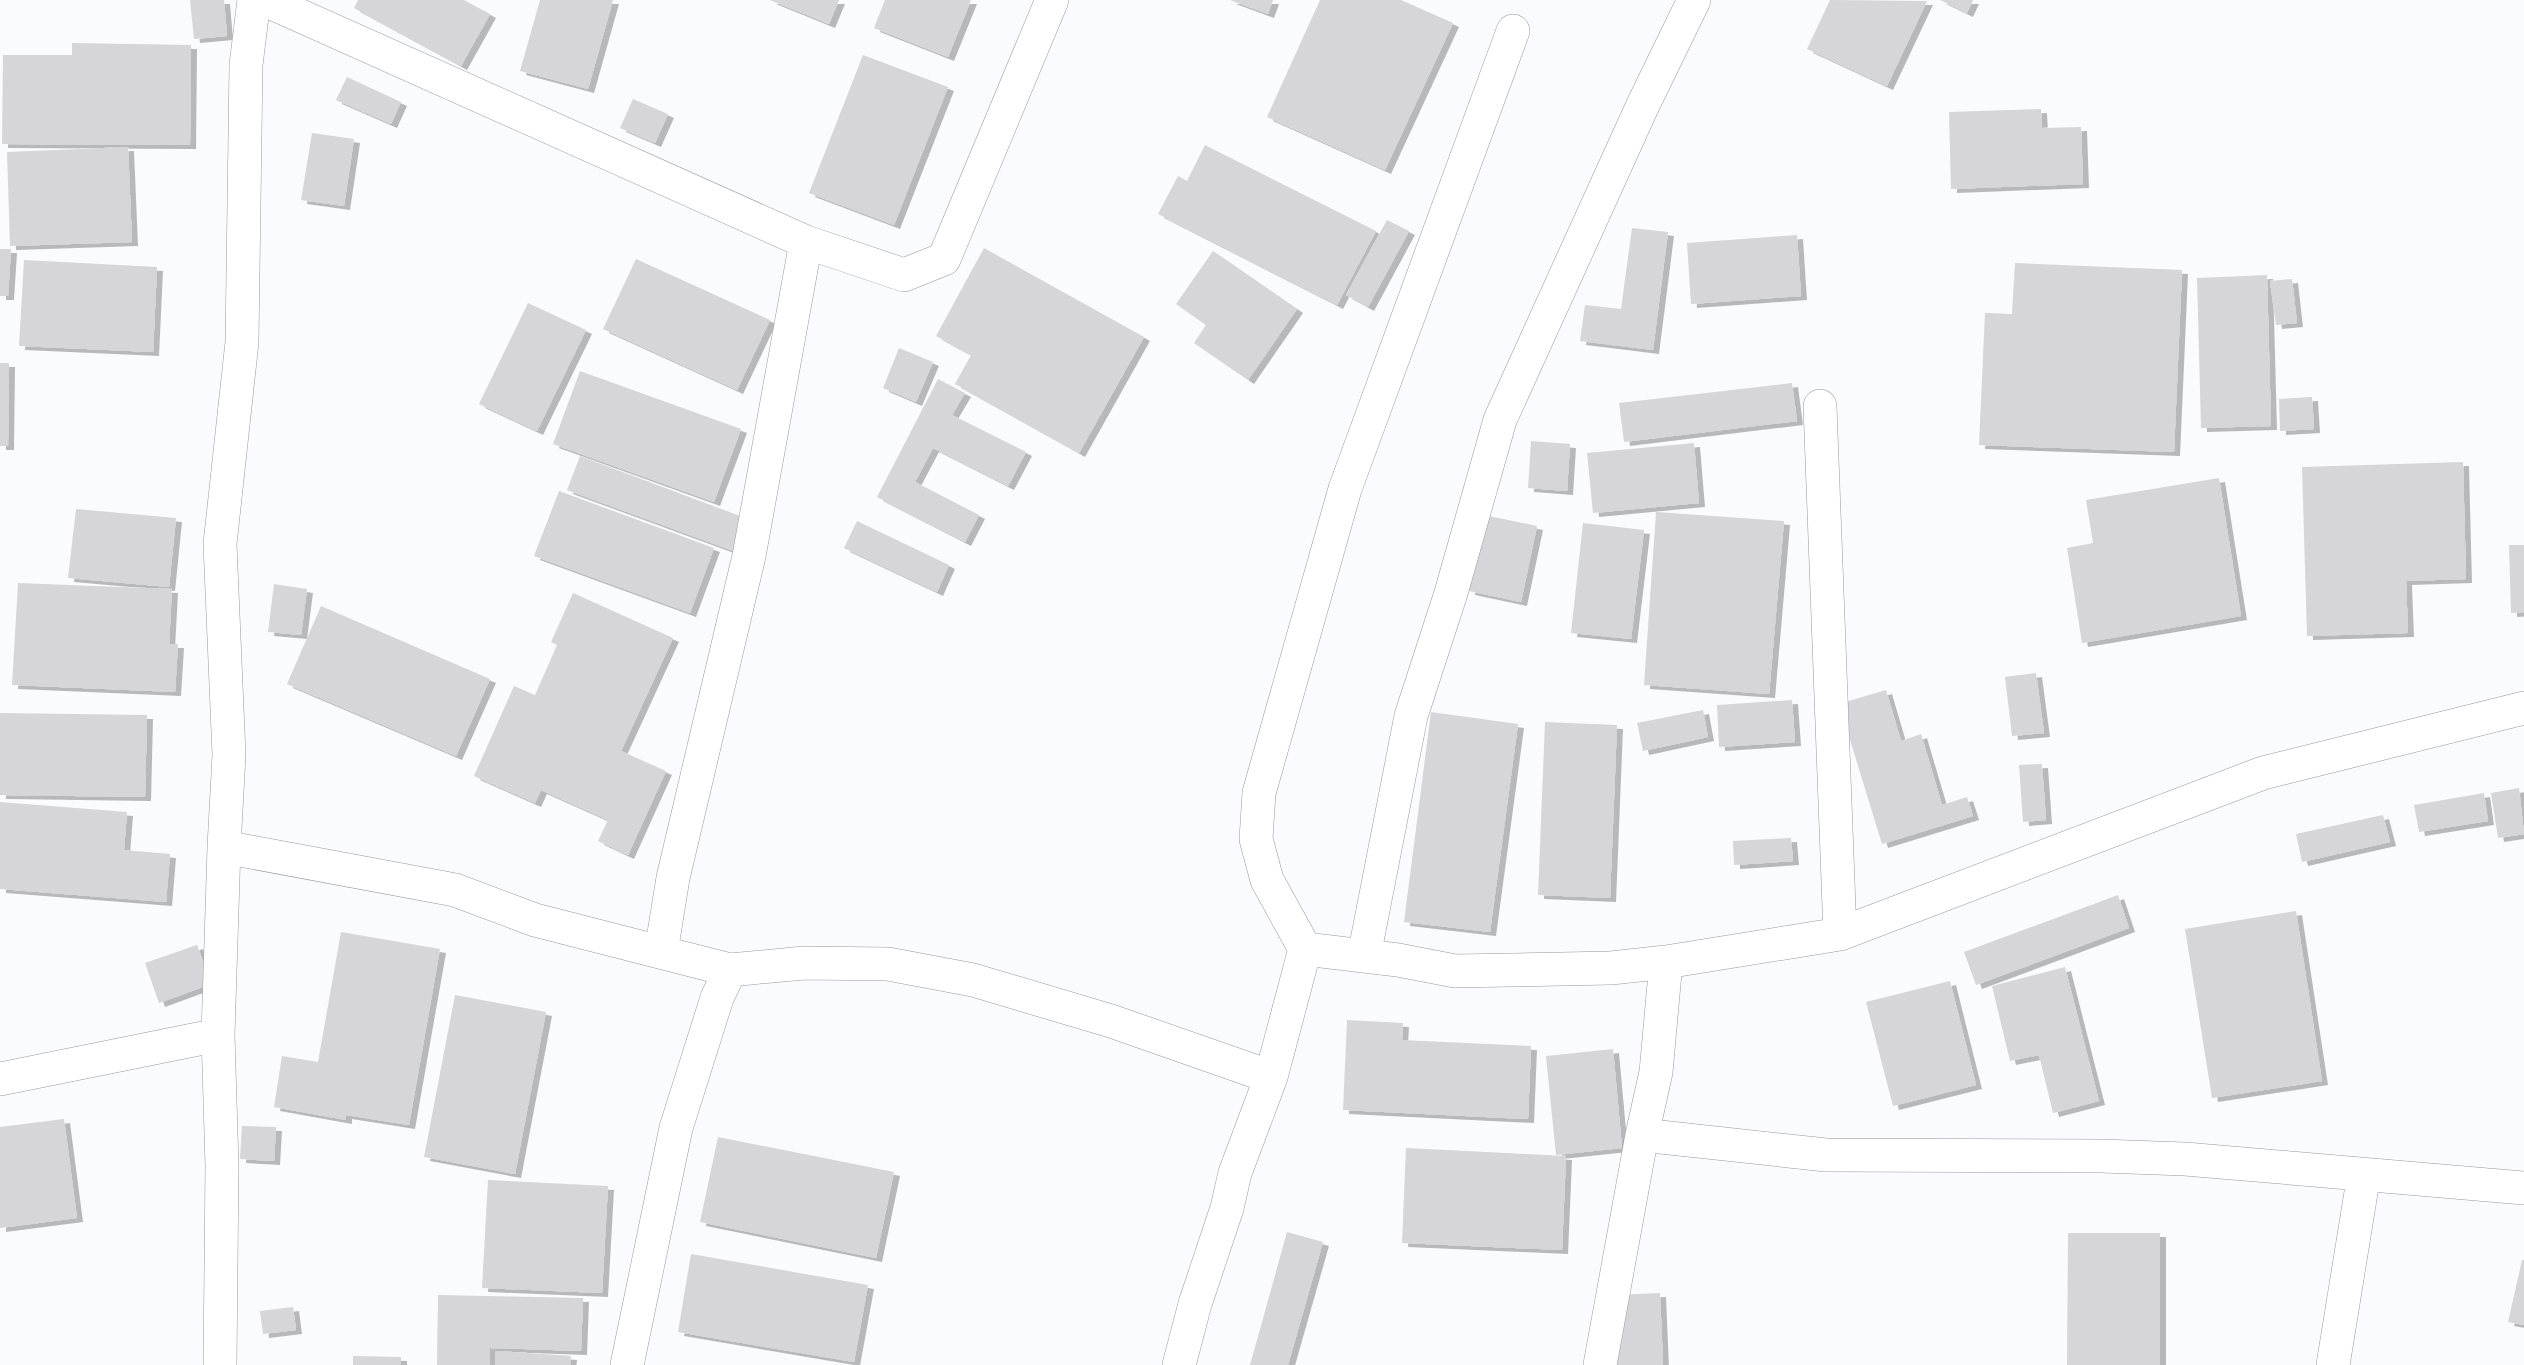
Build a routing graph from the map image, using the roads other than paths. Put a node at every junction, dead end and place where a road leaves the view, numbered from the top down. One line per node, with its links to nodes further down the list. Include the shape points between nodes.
1 (254, 0): 9 (street, via 246,65 242,342 220,544 229,755)
2 (265, 0): 6 (street)
3 (1052, 0): 6 (street, via 944,259 904,275)
4 (1694, 0): 13 (street, via 1500,420 1412,716)
5 (1513, 31): 11 (street, via 1345,489 1259,793 1256,839 1267,880)
6 (806, 242): 12 (street, via 749,556 673,878)
7 (1820, 406): 10 (street)
8 (2524, 708): 10 (street, via 2263,773)
9 (224, 847): 12 (street, via 455,890 535,920); 16 (street)
10 (1840, 934): 14 (street)
11 (1305, 949): 13 (street); 17 (street)
12 (661, 952): 15 (street)
13 (1364, 956): 14 (street, via 1455,971 1611,968)
14 (1666, 962): 19 (street, via 1656,1072)
15 (730, 970): 17 (street, via 804,963 888,964 973,981 1111,1022); 23 (street, via 717,998 676,1128)
16 (218, 1035): 18 (street); 22 (street, via 222,1166)
17 (1271, 1077): 24 (street, via 1235,1173)
18 (0, 1079)
19 (1642, 1135): 20 (street, via 1826,1155 2101,1156); 25 (street)
20 (2364, 1174): 21 (street); 26 (street)
21 (2524, 1188)
22 (220, 1365)
23 (627, 1365)
24 (1179, 1365)
25 (1600, 1365)
26 (2333, 1365)

